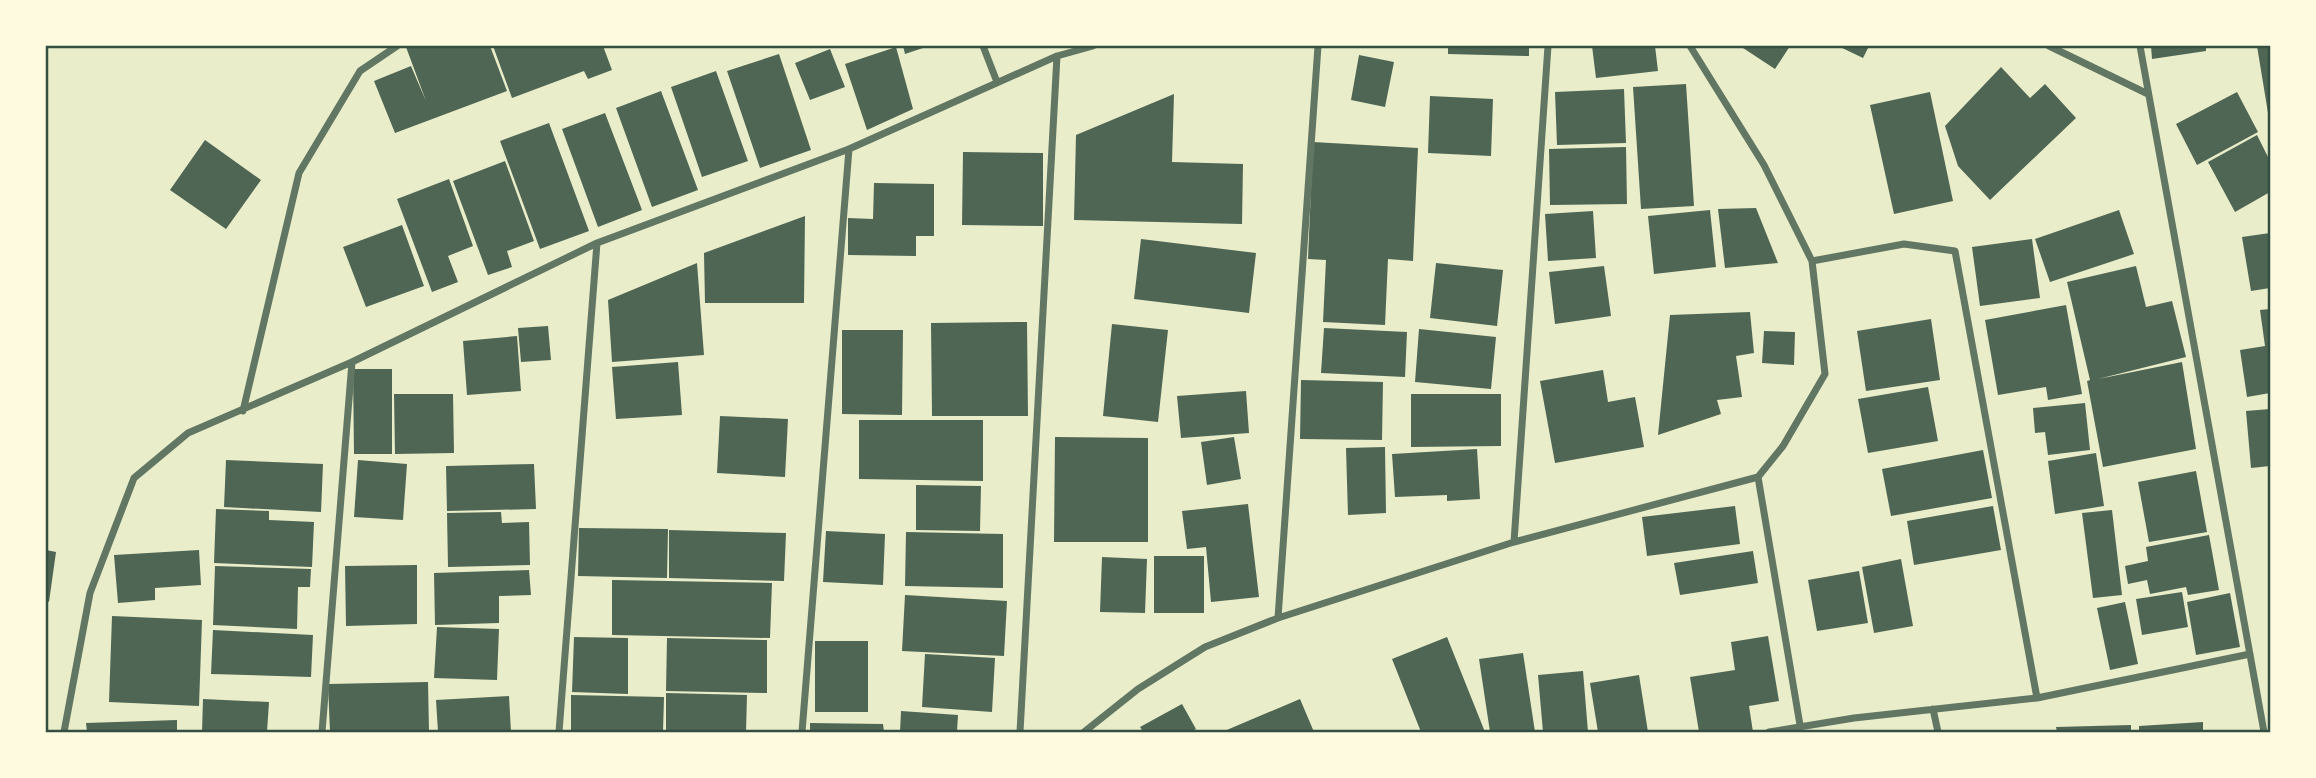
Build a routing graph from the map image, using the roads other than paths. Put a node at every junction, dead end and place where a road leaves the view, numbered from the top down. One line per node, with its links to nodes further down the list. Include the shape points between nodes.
1 (397, 46): 16 (street, via 360,71 299,173)
2 (984, 46): 10 (street)
3 (1093, 46): 9 (street)
4 (1318, 46): 19 (street)
5 (1548, 46): 18 (street)
6 (1690, 46): 14 (street, via 1764,165)
7 (2049, 46): 11 (street)
8 (2140, 46): 11 (street)
9 (1057, 56): 10 (street); 28 (street)
10 (997, 82): 12 (street)
11 (2148, 94): 20 (street)
12 (849, 149): 13 (street); 27 (street)
13 (597, 243): 15 (street); 26 (street)
14 (1812, 261): 17 (street, via 1825,373 1783,446); 21 (street, via 1904,244 1955,251)
15 (352, 362): 16 (street); 25 (street)
16 (243, 411): 24 (street, via 188,433 134,478 90,593)
17 (1758, 477): 18 (street); 23 (street)
18 (1514, 542): 19 (street)
19 (1278, 618): 29 (street, via 1205,647 1138,689)
20 (2250, 654): 21 (street); 32 (street)
21 (2037, 698): 22 (street)
22 (1933, 709): 23 (street); 31 (street)
23 (1800, 725): 30 (street)
24 (64, 733)
25 (322, 733)
26 (559, 733)
27 (802, 733)
28 (1020, 733)
29 (1084, 733)
30 (1769, 733)
31 (1938, 733)
32 (2264, 733)

